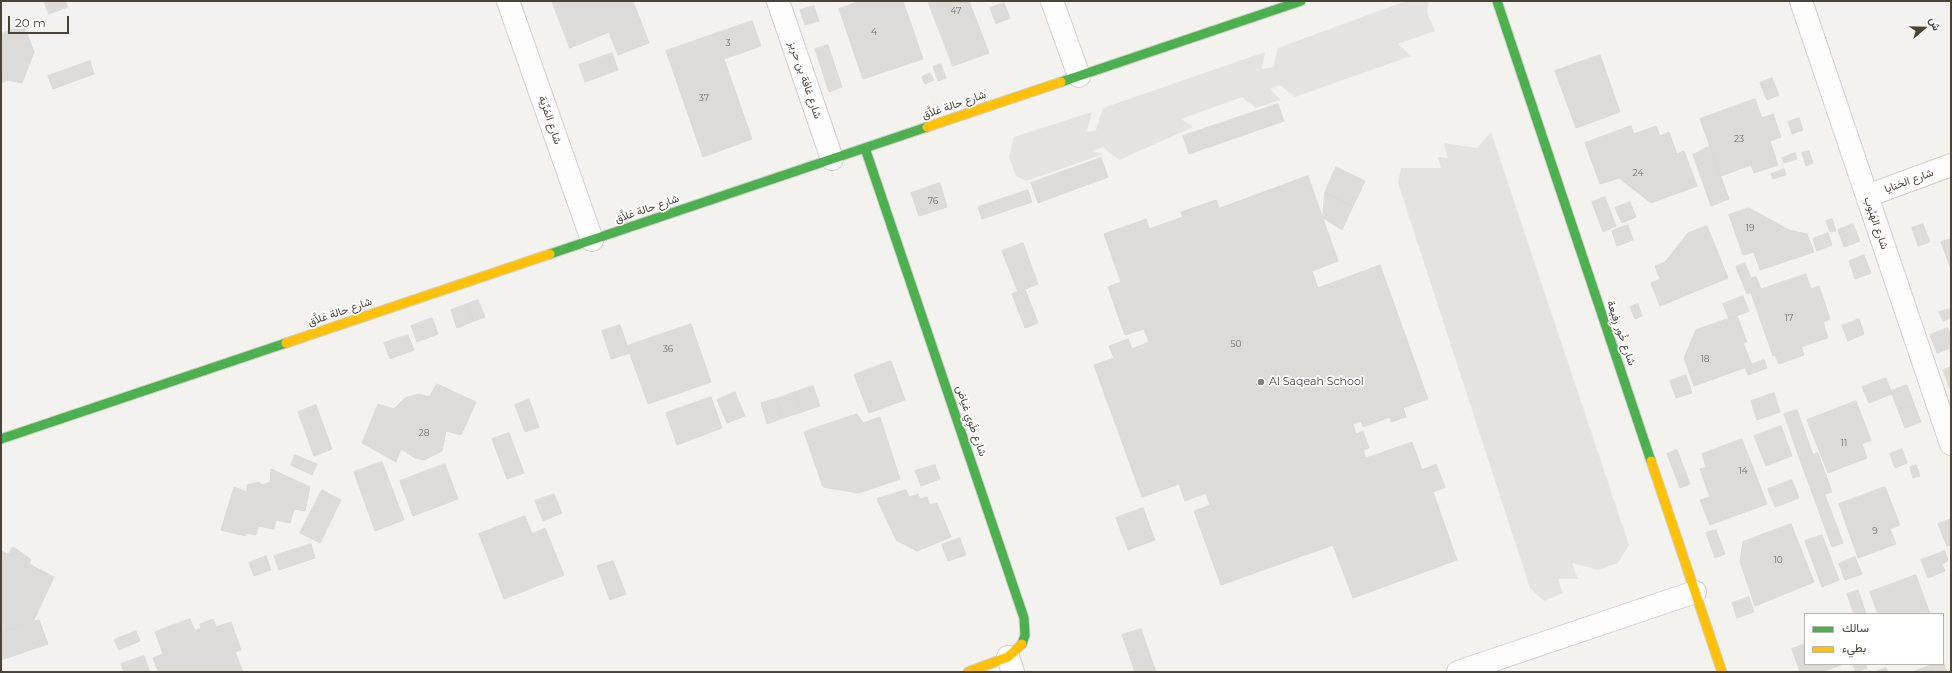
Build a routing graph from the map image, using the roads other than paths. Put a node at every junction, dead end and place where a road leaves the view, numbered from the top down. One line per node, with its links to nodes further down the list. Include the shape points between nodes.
1 (508, 1): 12 (street, شارع المَرِّية)
2 (778, 1): 9 (street, شارع غافة بن حريز)
3 (1052, 1): 7 (street)
4 (1301, 1): 7 (street, شارع حالة عَلاَّق)
5 (1497, 1): 15 (street, شارع خُور رِفِيعة)
6 (1801, 1): 11 (street, شارع الهَبُوب)
7 (1079, 76): 8 (street, شارع حالة عَلاَّق)
8 (865, 148): 9 (street, شارع حالة عَلاَّق); 16 (street, شارع طَوِي غياض, via 1024,618 1024,640)
9 (832, 159): 12 (street, شارع حالة عَلاَّق)
10 (1951, 165): 11 (street, شارع الحَنايا)
11 (1867, 196): 14 (street, شارع الهَبُوب)
12 (592, 240): 13 (street, شارع حالة عَلاَّق)
13 (1, 438)
14 (1951, 444)
15 (1695, 592): 18 (street); 19 (street, شارع خُور رِفِيعة)
16 (1010, 664): 17 (street, شارع طَوِي غياض)
17 (968, 672)
18 (1458, 672)
19 (1722, 672)

